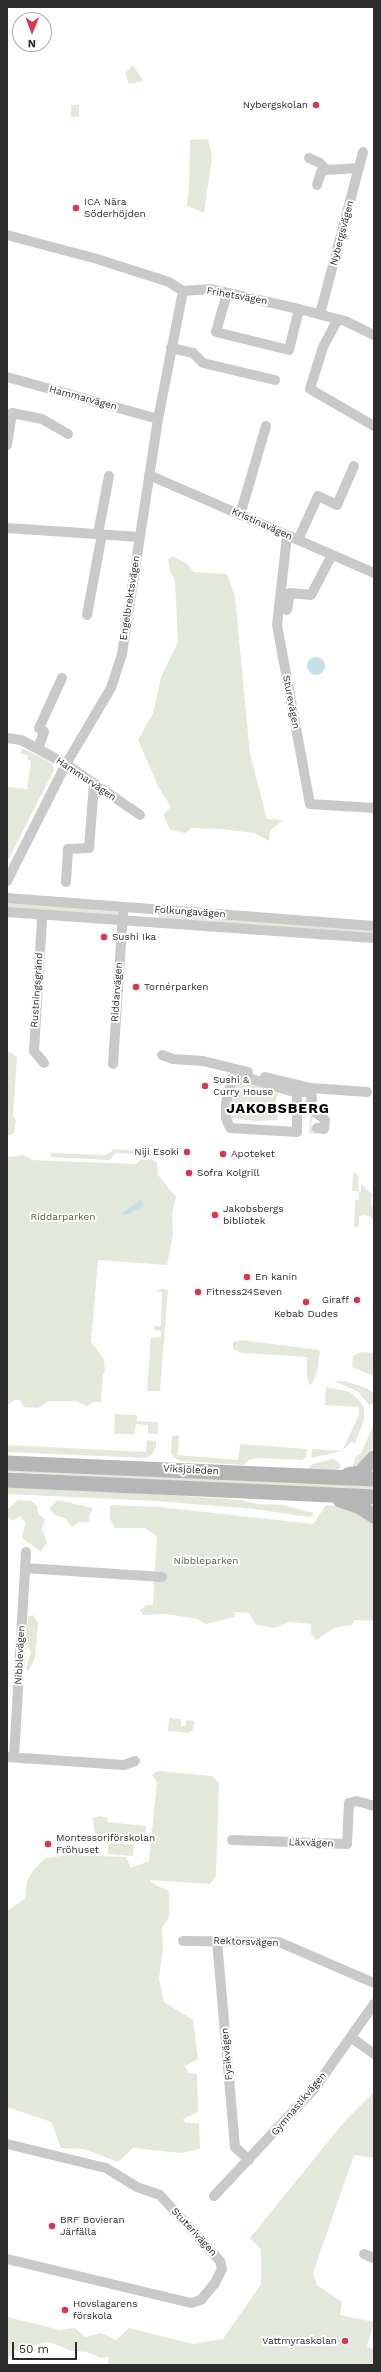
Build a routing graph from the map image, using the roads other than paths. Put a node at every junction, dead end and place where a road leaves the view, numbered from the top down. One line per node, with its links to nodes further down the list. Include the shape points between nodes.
1 (363, 152): 3 (street, Nybergsvägen)
2 (309, 158): 4 (street, via 320,163)
3 (359, 168): 4 (street); 10 (street, Nybergsvägen)
4 (326, 170): 5 (street, via 321,172)
5 (317, 185)
6 (7, 235): 7 (street, via 97,259 169,282)
7 (183, 291): 8 (street, Frihetsvägen, via 210,289); 13 (street, Engelbrektsvägen)
8 (226, 293): 9 (street, Frihetsvägen); 9 (street, via 216,332 289,350)
9 (299, 309): 10 (street, Frihetsvägen)
10 (320, 314): 11 (street, Frihetsvägen)
11 (338, 319): 12 (street, Frihetsvägen); 18 (street, via 323,347 310,389)
12 (374, 335)
13 (171, 348): 15 (street, via 193,353 204,362); 16 (street, Engelbrektsvägen)
14 (7, 377): 16 (street, Hammarvägen)
15 (275, 380)
16 (158, 419): 22 (street, Engelbrektsvägen)
17 (266, 426): 24 (street)
18 (374, 426)
19 (68, 434): 20 (street, via 42,419 12,413)
20 (7, 445)
21 (354, 466): 29 (street, via 337,505 318,496)
22 (149, 475): 24 (street, Kristinavägen); 28 (street, Engelbrektsvägen)
23 (109, 476): 26 (street)
24 (240, 515): 27 (street, Kristinavägen)
25 (7, 528): 26 (street)
26 (100, 534): 28 (street); 33 (street)
27 (287, 536): 29 (street, Kristinavägen); 39 (street, Sturevägen, via 277,626 310,804)
28 (140, 537): 37 (street, Engelbrektsvägen, via 122,654 111,688)
29 (298, 540): 30 (street, Kristinavägen)
30 (332, 555): 31 (street, Kristinavägen); 32 (street, via 311,595 290,593)
31 (374, 573)
32 (287, 610)
33 (87, 616)
34 (62, 678): 36 (street, via 39,728 44,732)
35 (7, 738): 36 (street, Hammarvägen, via 21,740)
36 (38, 749): 37 (street, Hammarvägen)
37 (66, 764): 38 (street, Hammarvägen); 41 (street, Engelbrektsvägen)
38 (94, 784): 40 (street, Hammarvägen); 42 (street, via 88,848 68,849)
39 (374, 808)
40 (140, 815)
41 (7, 881)
42 (66, 882)
43 (7, 898): 44 (street, Folkungavägen)
44 (124, 907): 47 (street, Riddarvägen); 48 (street, Folkungavägen)
45 (7, 912): 46 (street, Folkungavägen)
46 (38, 914): 47 (street, Folkungavägen); 51 (street, Rustningsgränd, via 42,919 34,1051)
47 (123, 919): 49 (street, Folkungavägen); 52 (street, Riddarvägen)
48 (374, 926)
49 (374, 938)
50 (162, 1055): 53 (street, via 173,1059 203,1062)
51 (44, 1063)
52 (113, 1064)
53 (298, 1089): 53 (street, via 297,1132 230,1128 226,1118 226,1103 232,1078 239,1075); 54 (street); 55 (street, via 308,1091 314,1111 325,1120 324,1130)
54 (368, 1092)
55 (317, 1128)
56 (374, 1458): 58 (main road, via 360,1473)
57 (7, 1462): 58 (main road, Viksjöleden)
58 (320, 1478): 59 (main road, Viksjöleden)
59 (374, 1479)
60 (7, 1480): 61 (main road, Viksjöleden)
61 (322, 1494): 62 (main road, Viksjöleden); 63 (main road, via 360,1507)
62 (374, 1497)
63 (374, 1516)
64 (26, 1552): 65 (street, Nibblevägen)
65 (25, 1568): 66 (street); 67 (street, Nibblevägen)
66 (162, 1577)
67 (10, 1757): 68 (street, Nibblevägen, via 124,1765)
68 (135, 1762)
69 (374, 1806): 70 (street, Läxvägen, via 357,1801 348,1803 347,1844)
70 (232, 1840)
71 (182, 1941): 72 (street, Rektorsvägen)
72 (217, 1941): 73 (street, Rektorsvägen, via 279,1942); 78 (street, Fysikvägen, via 235,2147)
73 (374, 1983)
74 (374, 2004): 75 (street, Gymnastikvägen)
75 (352, 2038): 76 (street); 78 (street, Gymnastikvägen, via 314,2089)
76 (374, 2054)
77 (7, 2144): 82 (street, Stuterivägen, via 106,2168 138,2187 160,2195 220,2261 222,2269 215,2283 201,2300 190,2303)
78 (249, 2160): 79 (street, Gymnastikvägen)
79 (214, 2196)
80 (364, 2254): 81 (street)
81 (374, 2258)
82 (7, 2259)

